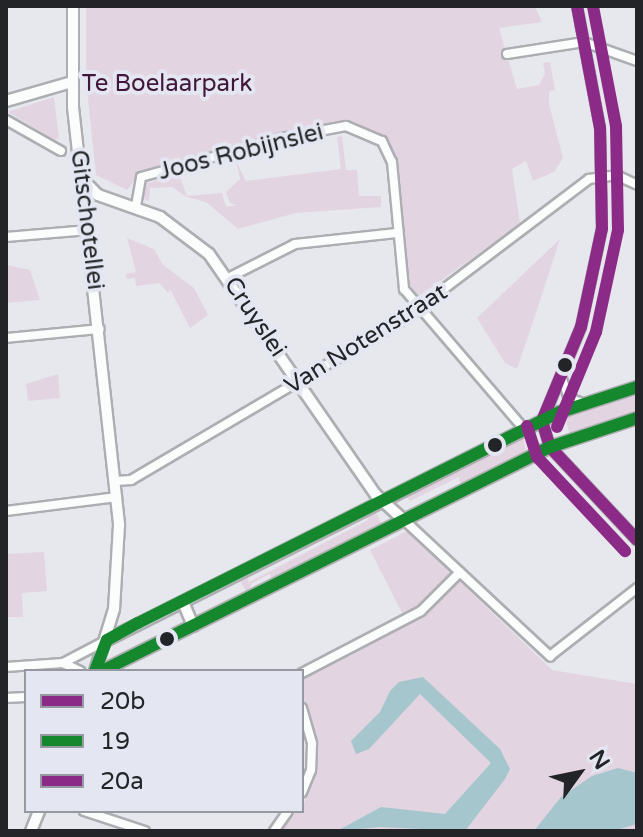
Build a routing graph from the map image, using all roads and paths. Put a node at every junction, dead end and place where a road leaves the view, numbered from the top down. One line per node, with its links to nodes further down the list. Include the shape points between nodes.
1 (73, 6): 6 (street, Gitschotellei)
2 (577, 6): 3 (street)
3 (584, 42): 4 (street); 5 (street); 10 (street)
4 (507, 54)
5 (637, 61)
6 (72, 82): 7 (street); 11 (street, Gitschotellei)
7 (6, 101)
8 (6, 120): 9 (street)
9 (61, 151)
10 (604, 177): 12 (street, via 616,175); 18 (street, Van Notenstraat, via 589,179); 21 (street, via 596,275)
11 (84, 181): 13 (street, Cruyslei, via 98,195); 14 (street, Gitschotellei)
12 (637, 185)
13 (136, 206): 15 (street, Joos Robijnslei, via 141,177 282,138 351,126 388,148); 17 (street, Cruyslei, via 185,233)
14 (89, 230): 16 (street); 19 (street, Gitschotellei)
15 (396, 233): 17 (street, via 295,244); 18 (street, Joos Robijnslei, via 402,283)
16 (6, 237)
17 (228, 278): 22 (street, Cruyslei)
18 (419, 310): 22 (street, Van Notenstraat); 27 (street, Joos Robijnslei)
19 (100, 329): 20 (street); 29 (street, Gitschotellei)
20 (6, 338)
21 (562, 379): 24 (street, via 569,398); 26 (street)
22 (299, 382): 29 (street, Van Notenstraat, via 131,480); 31 (street, Cruyslei)
23 (637, 387): 24 (street)
24 (582, 403): 26 (street)
25 (637, 418): 28 (street)
26 (542, 421): 27 (street); 28 (street)
27 (524, 429): 31 (street)
28 (550, 447): 33 (street); 34 (street)
29 (116, 481): 30 (street, Gitschotellei)
30 (117, 497): 32 (street); 39 (street, Gitschotellei, via 119,564)
31 (382, 502): 33 (street, Cruyslei); 37 (street)
32 (6, 511)
33 (404, 520): 35 (street); 38 (street)
34 (637, 540)
35 (460, 572): 36 (street, via 550,656); 45 (street, via 421,611)
36 (637, 588)
37 (183, 602): 38 (street); 39 (street)
38 (193, 626): 44 (street)
39 (107, 640): 40 (street); 43 (street, Gitschotellei)
40 (63, 663): 41 (street); 42 (street)
41 (6, 667)
42 (76, 669)
43 (96, 669)
44 (106, 669)
45 (304, 672)
46 (304, 714): 47 (street, via 312,736 311,770)
47 (304, 787)
48 (90, 813): 50 (street)
49 (287, 813): 51 (street)
50 (145, 831)
51 (274, 831)

